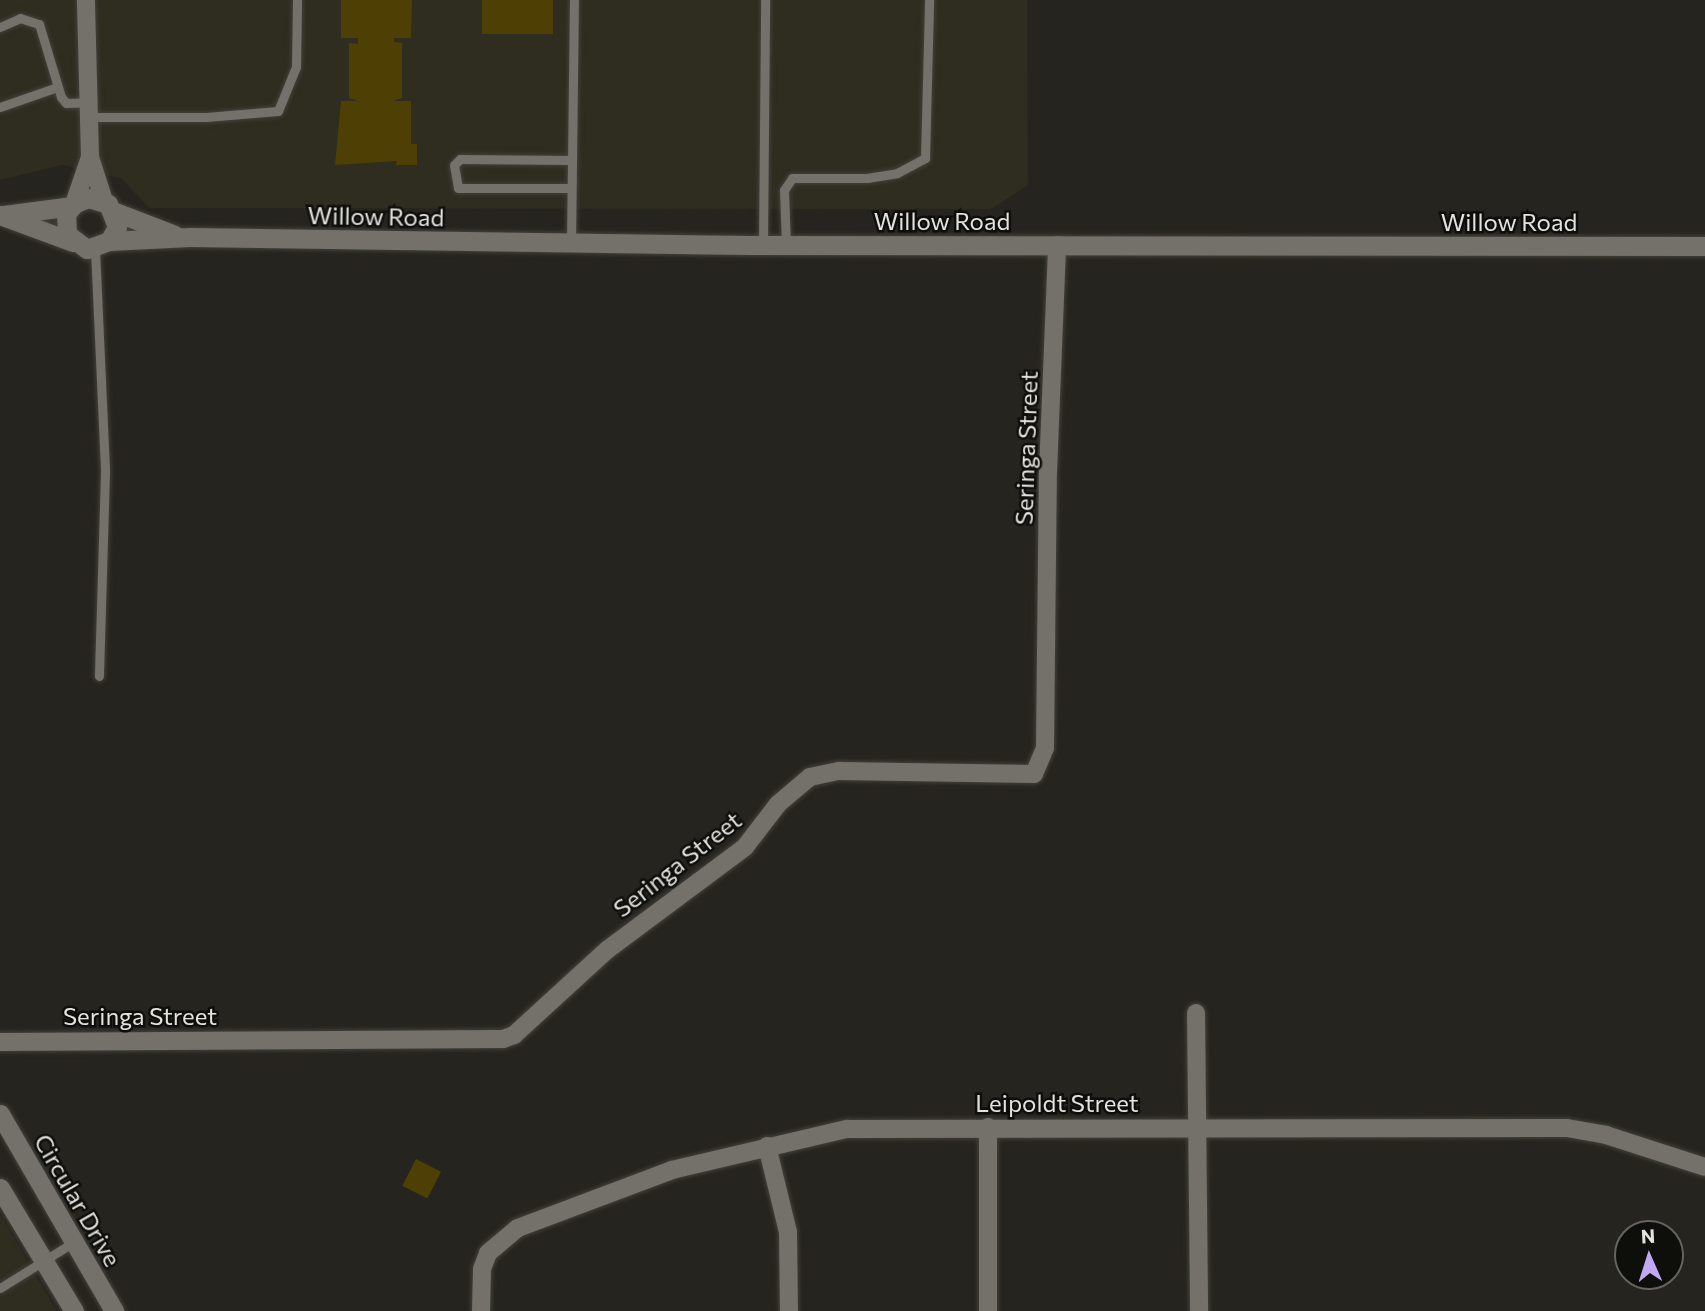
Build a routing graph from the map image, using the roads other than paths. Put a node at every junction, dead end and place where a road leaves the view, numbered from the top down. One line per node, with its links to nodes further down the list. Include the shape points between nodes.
1 (86, 0): 7 (street)
2 (99, 0): 7 (street)
3 (297, 0): 11 (lane, via 296,67 278,111 206,117)
4 (574, 0): 13 (lane)
5 (765, 0): 22 (lane)
6 (929, 0): 23 (lane, via 925,158 897,173 867,178 792,178 784,190)
7 (90, 25): 11 (street)
8 (0, 27): 9 (lane, via 20,18 39,24)
9 (57, 87): 10 (lane); 11 (lane, via 66,103)
10 (0, 107)
11 (90, 109): 12 (street)
12 (90, 157): 15 (street); 16 (street)
13 (571, 160): 14 (lane); 14 (lane, via 460,159 454,165 458,188)
14 (571, 188): 20 (lane)
15 (73, 205): 16 (street, Willow Road, via 88,198); 17 (street, Willow Road); 19 (street, via 65,224)
16 (108, 206): 18 (street, Willow Road); 21 (street, via 117,227)
17 (1, 215): 19 (street, Willow Road)
18 (179, 237): 20 (street, Willow Road); 21 (street, Willow Road)
19 (73, 242): 21 (street, Willow Road)
20 (571, 243): 22 (street, Willow Road)
21 (102, 245): 26 (lane, via 104,471)
22 (763, 245): 23 (street, Willow Road)
23 (786, 245): 24 (street, Willow Road)
24 (1057, 245): 25 (street, Willow Road); 28 (street, Seringa Street, via 1048,472 1045,748 1034,774 839,771 810,777 791,791 745,847 607,950 514,1035 503,1039)
25 (1705, 246)
26 (99, 676)
27 (1196, 1013): 31 (street)
28 (0, 1042)
29 (0, 1114): 35 (street, Circular Drive)
30 (988, 1127): 31 (street, Leipoldt Street); 32 (street, Leipoldt Street, via 861,1127); 42 (street)
31 (1199, 1127): 33 (street, Leipoldt Street, via 1567,1128 1606,1135); 43 (street)
32 (766, 1146): 40 (street, Leipoldt Street, via 656,1175 518,1228 488,1253); 41 (street, via 788,1232)
33 (1705, 1167)
34 (0, 1188): 36 (street)
35 (74, 1242): 36 (lane); 39 (street, Circular Drive)
36 (44, 1261): 37 (lane); 38 (street)
37 (0, 1288)
38 (74, 1311)
39 (114, 1311)
40 (481, 1311)
41 (789, 1311)
42 (988, 1311)
43 (1199, 1311)

